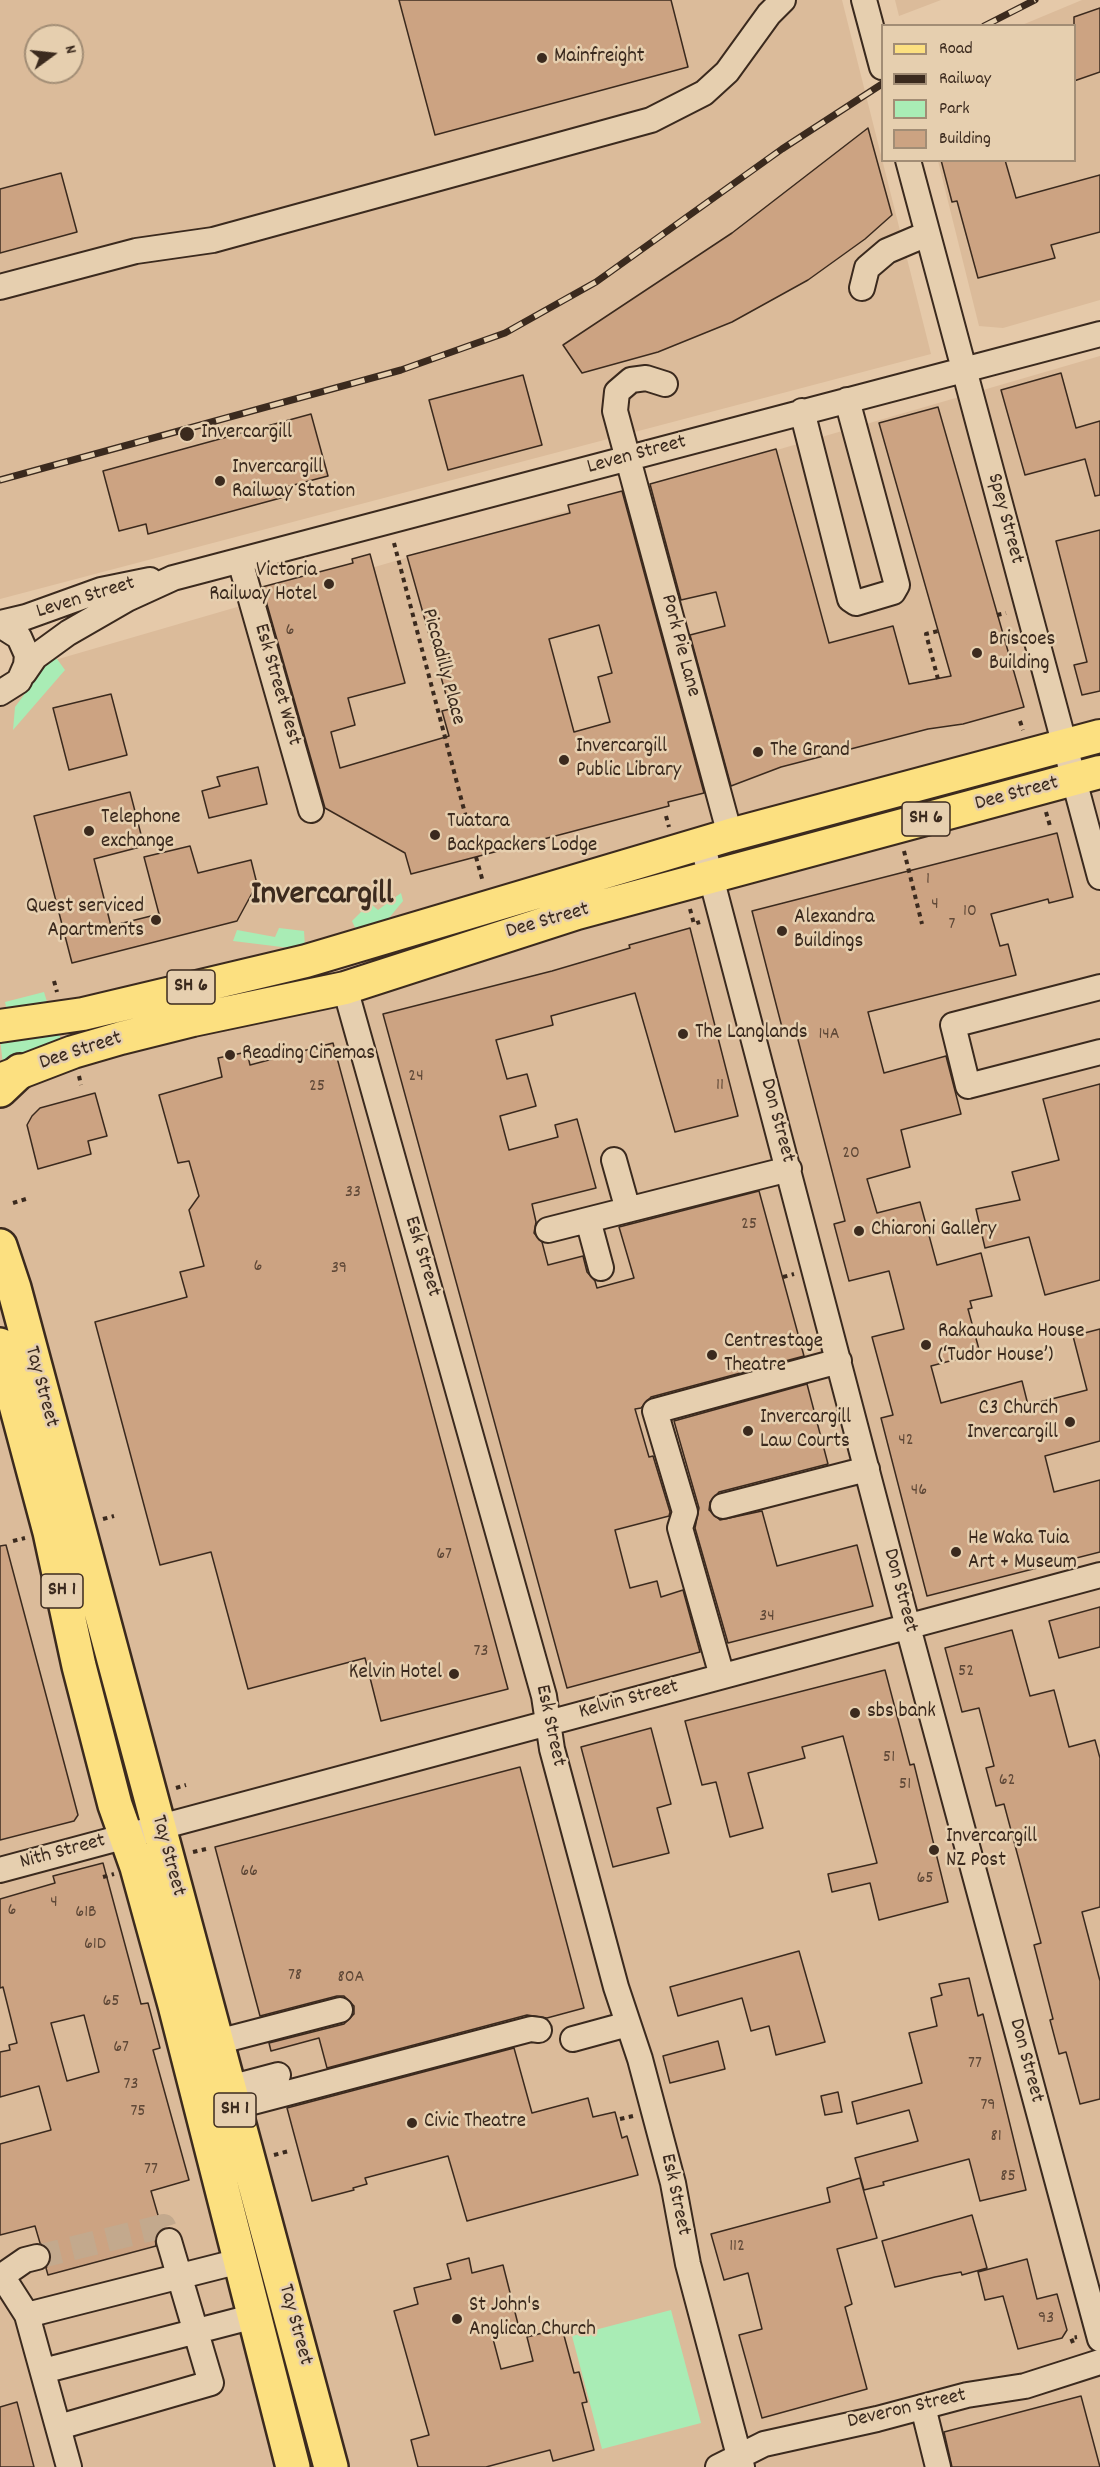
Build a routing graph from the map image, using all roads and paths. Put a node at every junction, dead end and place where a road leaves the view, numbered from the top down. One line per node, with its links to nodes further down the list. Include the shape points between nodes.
1 (783, 0): 6 (street, via 727,72 704,93 651,120 213,240 136,251)
2 (864, 0): 3 (street)
3 (881, 63)
4 (909, 162): 5 (street, Spey Street)
5 (927, 234): 7 (street, via 887,251 867,268); 9 (street, Spey Street)
6 (0, 287)
7 (861, 288)
8 (1100, 333): 9 (street, Leven Street)
9 (963, 369): 11 (street, Leven Street); 24 (street, Spey Street)
10 (665, 384): 13 (street, Pork Pie Lane, via 646,378 631,380 617,392 615,411)
11 (847, 399): 12 (street, Leven Street); 12 (street, via 897,585 894,592 856,603 850,598)
12 (802, 411): 13 (street, Leven Street)
13 (627, 458): 14 (street, Leven Street); 31 (street, Pork Pie Lane)
14 (388, 522): 15 (street, Leven Street); 28 (path, Piccadilly Place)
15 (240, 561): 16 (street, Leven Street); 26 (street, Esk Street West)
16 (173, 578): 17 (street, Leven Street, via 130,582); 20 (street, Leven Street, via 68,633 35,657)
17 (0, 624): 20 (street, via 11,630 27,655)
18 (939, 631): 19 (path, via 926,634)
19 (938, 679)
20 (9, 688)
21 (1020, 721): 22 (path)
22 (1024, 733)
23 (1100, 736): 24 (main road, Dee Street / SH 6)
24 (1065, 746): 25 (street, Spey Street); 31 (main road, Dee Street / SH 6)
25 (1087, 776): 30 (main road, Dee Street / SH 6); 33 (street, Spey Street)
26 (311, 810)
27 (1046, 810): 29 (path)
28 (467, 821)
29 (1050, 826)
30 (897, 827): 32 (main road, Dee Street / SH 6); 36 (path)
31 (716, 838): 32 (street, Don Street); 39 (main road, Dee Street / SH 6, via 306,961 83,1014)
32 (712, 878): 38 (main road, Dee Street / SH 6, via 556,919); 43 (street, Don Street)
33 (1100, 878)
34 (689, 905): 35 (path)
35 (694, 924)
36 (922, 924)
37 (1100, 987): 40 (street, via 953,1025 968,1086)
38 (345, 988): 41 (main road, Dee Street / SH 6, via 163,1027 73,1052); 59 (street, Esk Street, via 446,1340 544,1696)
39 (0, 1026)
40 (1100, 1052)
41 (7, 1081)
42 (614, 1160): 45 (street)
43 (789, 1168): 45 (street); 53 (street, Don Street)
44 (29, 1198): 46 (path)
45 (628, 1210): 47 (street)
46 (6, 1212): 51 (highway)
47 (588, 1220): 48 (street); 50 (street)
48 (548, 1230)
49 (0, 1246): 51 (highway, Tay Street / SH 1)
50 (601, 1268)
51 (14, 1288): 62 (highway, Tay Street / SH 1)
52 (0, 1345): 63 (highway, Tay Street / SH 1)
53 (839, 1361): 54 (street, Don Street); 58 (street, via 655,1411 685,1512 680,1528)
54 (867, 1469): 55 (street); 57 (street, Don Street)
55 (723, 1506)
56 (1100, 1575): 57 (street, Kelvin Street)
57 (908, 1627): 58 (street, Kelvin Street); 86 (street, Don Street)
58 (722, 1676): 59 (street, Kelvin Street)
59 (548, 1723): 62 (street, Kelvin Street); 68 (street, Esk Street)
60 (186, 1785): 61 (path)
61 (175, 1789)
62 (158, 1827): 63 (street, Nith Street); 71 (highway, Tay Street / SH 1)
63 (126, 1836): 66 (street, Nith Street); 80 (highway, Tay Street / SH 1, via 175,2004)
64 (206, 1849): 65 (path)
65 (193, 1852)
66 (0, 1870)
67 (340, 2010): 71 (street)
68 (628, 2024): 70 (street); 92 (street, Esk Street, via 673,2183 688,2264)
69 (539, 2030): 73 (street)
70 (573, 2038)
71 (217, 2042): 73 (highway, Tay Street / SH 1)
72 (278, 2075): 73 (street)
73 (232, 2098): 95 (highway, Tay Street / SH 1)
74 (633, 2116): 75 (path)
75 (620, 2119)
76 (289, 2151): 77 (path)
77 (267, 2157)
78 (170, 2241): 81 (street)
79 (37, 2257): 82 (street)
80 (240, 2261): 81 (street); 84 (highway, Tay Street / SH 1)
81 (181, 2274): 83 (street); 85 (street)
82 (1, 2276): 83 (street)
83 (27, 2315): 89 (street)
84 (255, 2316): 85 (street); 94 (highway, Tay Street / SH 1)
85 (197, 2331): 89 (street); 91 (street, via 211,2383)
86 (1088, 2338): 87 (path, via 1071,2338)
87 (1073, 2343)
88 (1100, 2362): 90 (street, Deveron Street, via 1024,2386 967,2395)
89 (43, 2371): 91 (street)
90 (923, 2408): 92 (street, Deveron Street, via 764,2444); 97 (street)
91 (58, 2427): 93 (street)
92 (741, 2462): 96 (street, Deveron Street)
93 (69, 2467)
94 (292, 2467)
95 (331, 2467)
96 (718, 2467)
97 (938, 2467)

